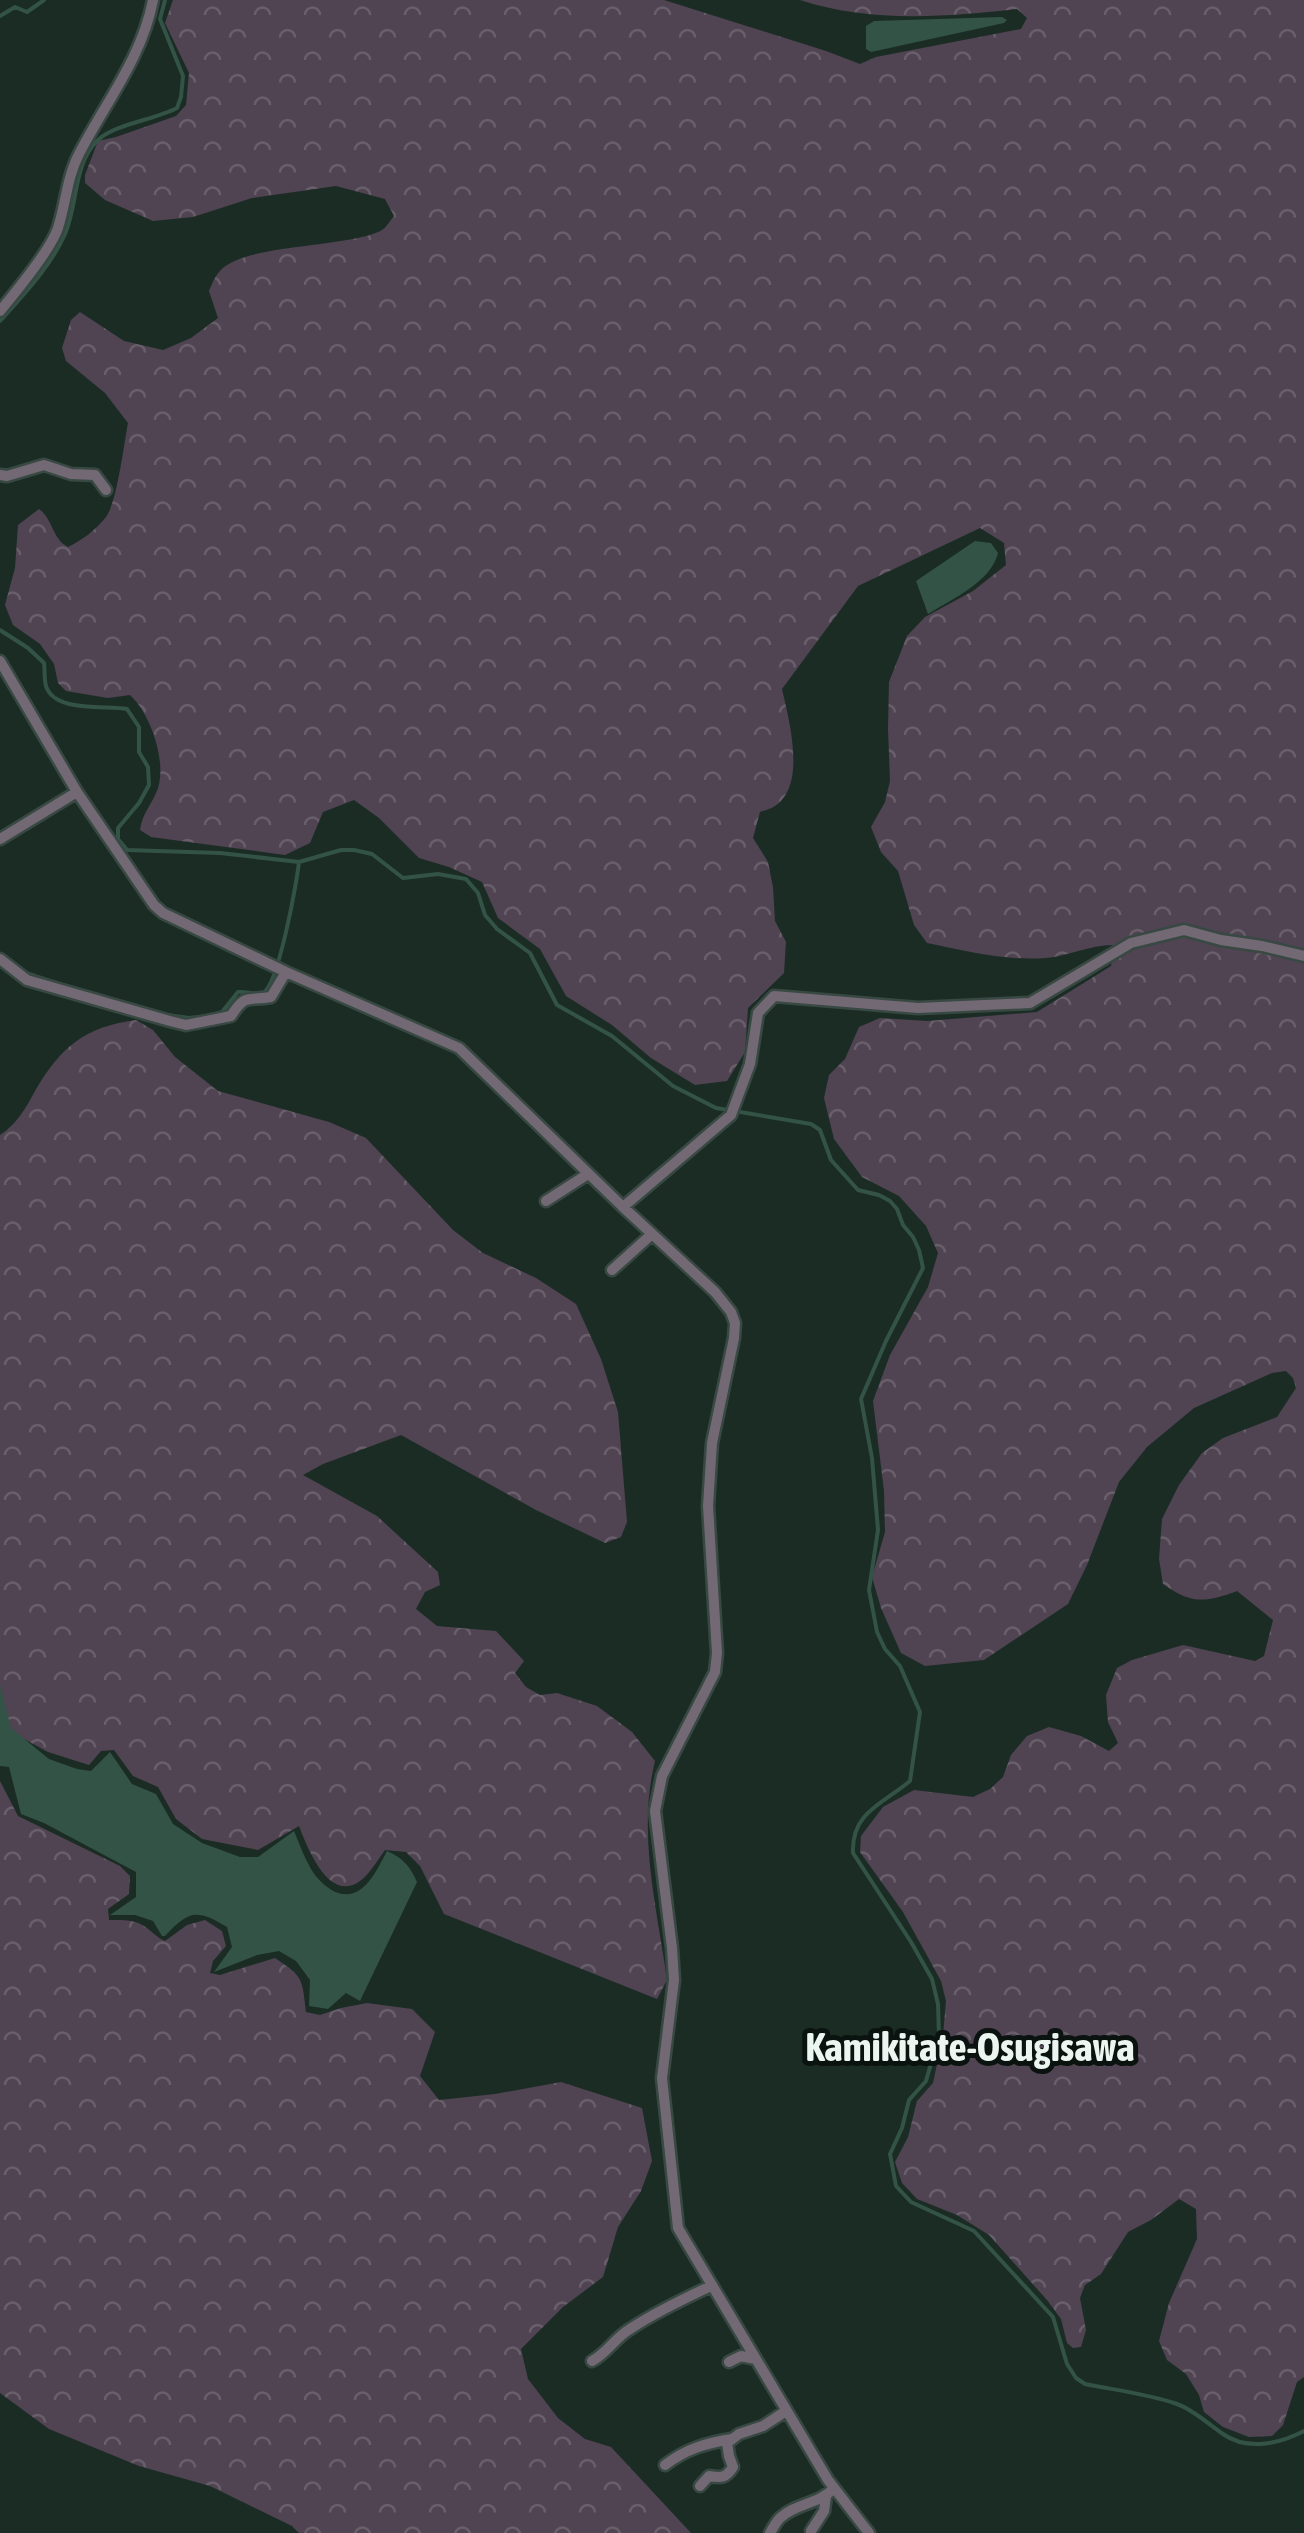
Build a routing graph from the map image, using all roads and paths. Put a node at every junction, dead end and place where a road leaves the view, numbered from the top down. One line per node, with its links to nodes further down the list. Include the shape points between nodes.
1 (153, 0): 2 (street, via 121,82 70,172 56,234)
2 (0, 311)
3 (0, 475): 4 (street, via 44,465 95,476)
4 (106, 490)
5 (0, 661): 6 (street)
6 (77, 792): 7 (street); 10 (street, via 163,913)
7 (0, 839)
8 (1304, 956): 13 (street, via 1184,930 1131,944 1030,1003 918,1008 774,996 758,1013 734,1110)
9 (0, 959): 10 (street, via 27,980 186,1025 231,1016 248,997 271,997)
10 (286, 972): 11 (street, via 458,1048)
11 (588, 1174): 12 (street); 13 (street)
12 (546, 1201)
13 (622, 1207): 14 (street)
14 (652, 1234): 15 (street); 16 (street, via 715,1292 734,1322 709,1490 715,1672 662,1776 655,1810 674,1980 662,2078 678,2228)
15 (612, 1270)
16 (711, 2286): 17 (street); 18 (street, via 627,2330)
17 (754, 2358): 19 (street); 20 (street)
18 (592, 2361)
19 (729, 2362)
20 (786, 2411): 21 (street); 24 (street)
21 (733, 2438): 22 (street, via 702,2444); 23 (street, via 728,2476 709,2476)
22 (664, 2466)
23 (700, 2486)
24 (830, 2492): 25 (street); 26 (street, via 780,2518); 27 (street); 28 (street)
25 (810, 2531)
26 (770, 2533)
27 (859, 2533)
28 (869, 2533)

